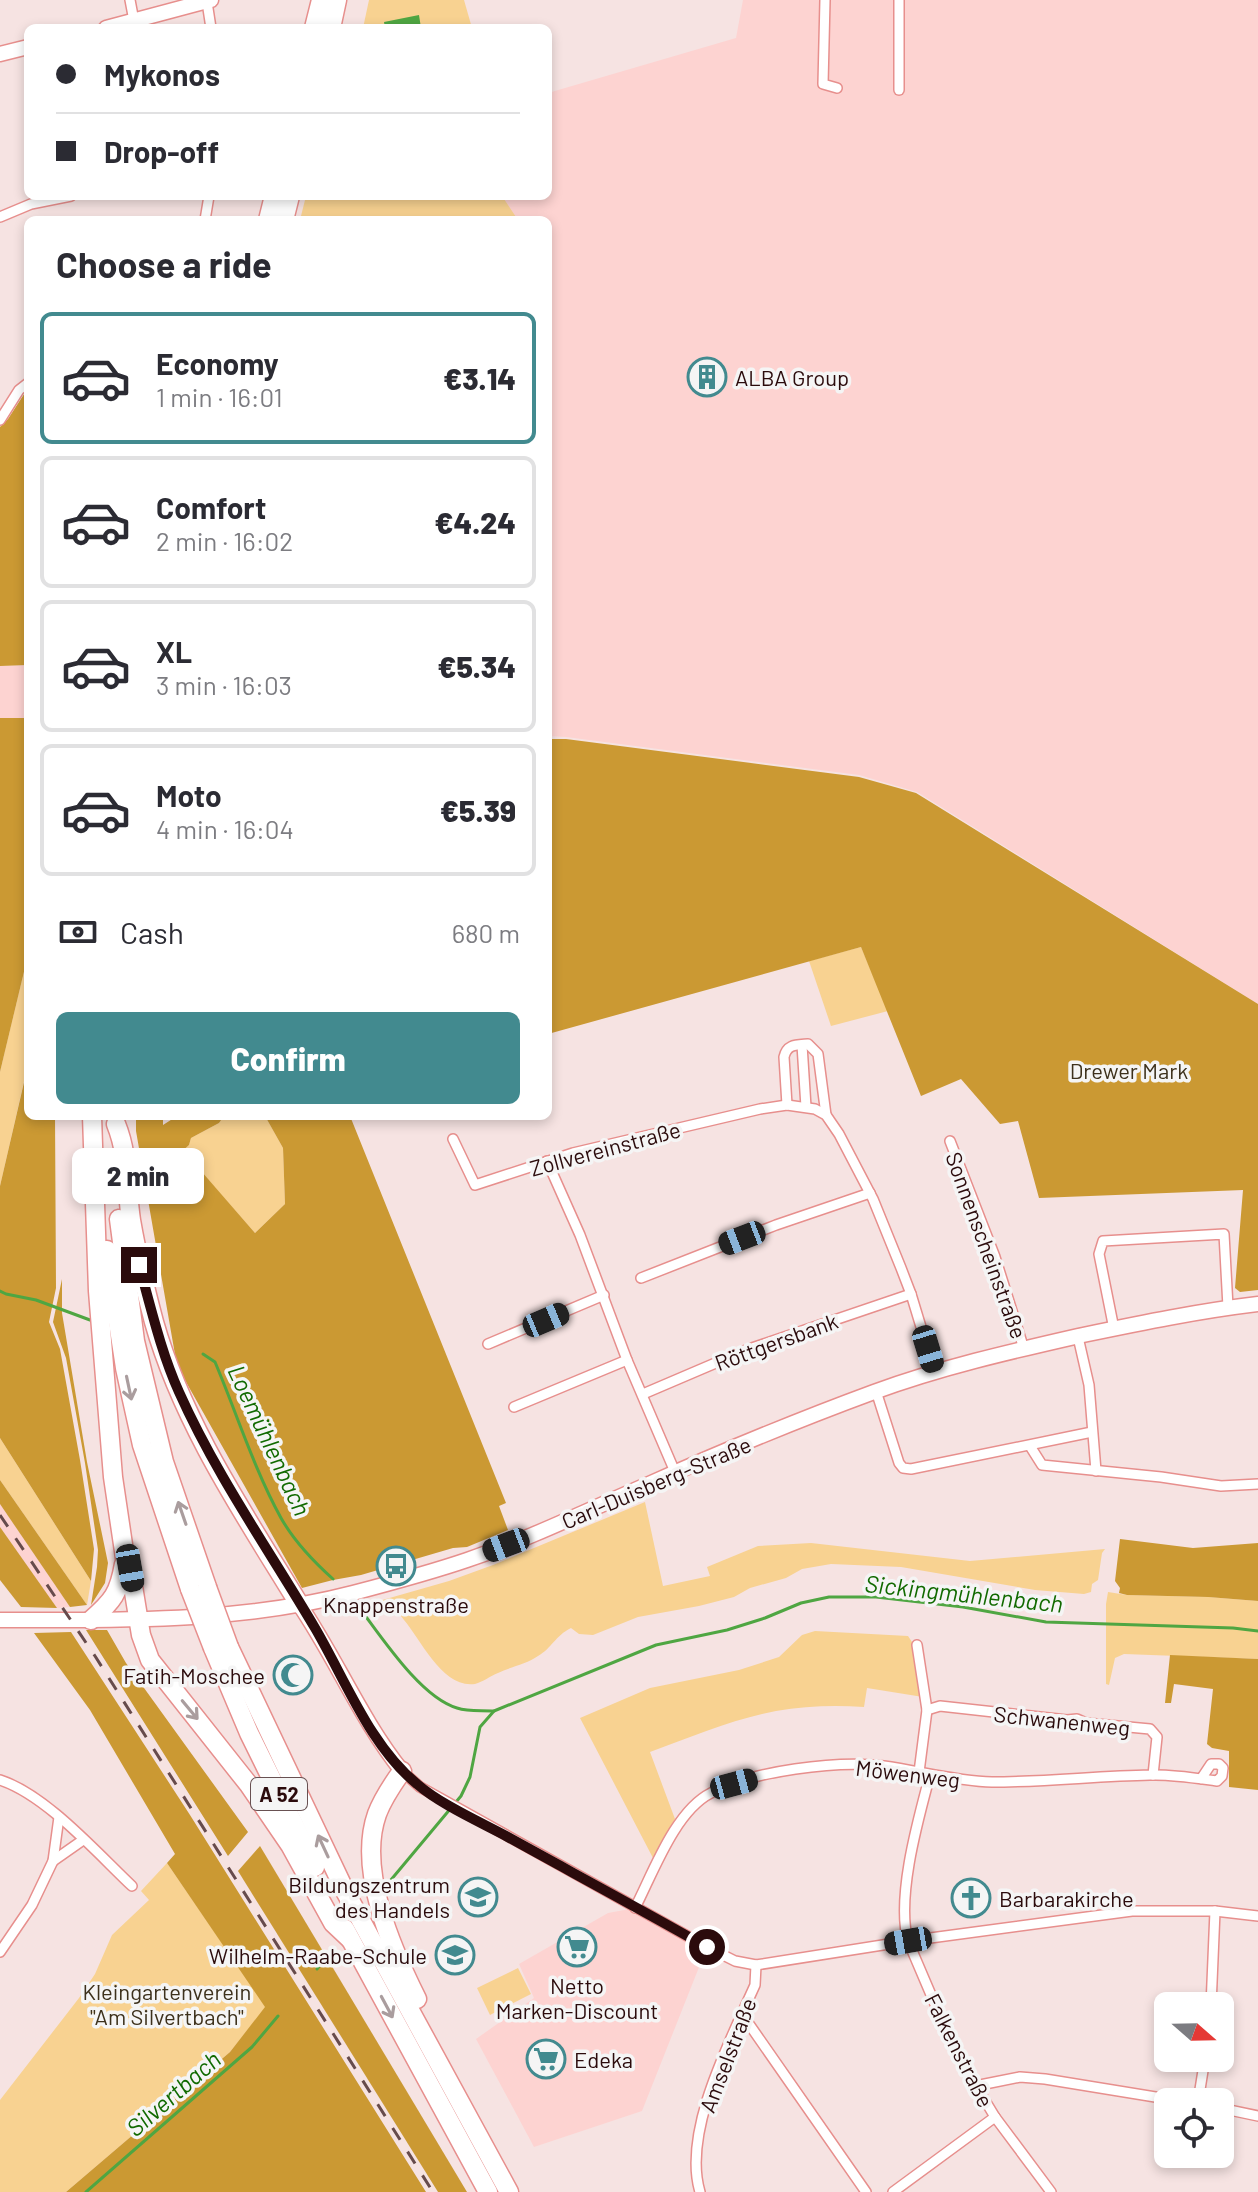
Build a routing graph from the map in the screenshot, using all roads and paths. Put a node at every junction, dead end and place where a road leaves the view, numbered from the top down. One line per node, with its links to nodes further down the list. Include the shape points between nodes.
1 (130, 0): 7 (street)
2 (321, 0): 10 (highway)
3 (337, 0): 11 (highway)
4 (825, 0): 14 (street, via 823,84)
5 (899, 0): 15 (street)
6 (209, 1): 7 (main road); 9 (street)
7 (134, 21): 8 (main road)
8 (122, 24)
9 (211, 24)
10 (315, 24)
11 (332, 24)
12 (24, 48): 13 (main road)
13 (0, 54)
14 (837, 88)
15 (899, 90)
16 (51, 200): 17 (street)
17 (0, 217)
18 (24, 386): 19 (street)
19 (0, 420)
20 (802, 1045): 21 (street, via 785,1051); 22 (street); 23 (street, via 818,1054)
21 (787, 1105): 22 (street, Zollvereinstraße); 29 (street, Zollvereinstraße)
22 (806, 1107): 23 (street, Zollvereinstraße)
23 (826, 1115): 30 (street)
24 (92, 1120): 50 (highway, via 98,1291)
25 (111, 1120): 56 (highway, A 52, bridge, via 103,1210 125,1368 142,1445)
26 (112, 1120): 51 (highway, via 125,1144 139,1265 178,1389)
27 (453, 1139): 29 (street, Zollvereinstraße, via 475,1185)
28 (950, 1141): 39 (street, Sonnenscheinstraße)
29 (547, 1161): 33 (street)
30 (870, 1193): 31 (street); 32 (street)
31 (641, 1278)
32 (911, 1294): 41 (street); 43 (street, Röttgersbank, via 735,1354)
33 (604, 1295): 38 (street); 40 (street)
34 (1258, 1304): 35 (main road, Carl-Duisberg-Straße)
35 (1228, 1307): 36 (main road, Carl-Duisberg-Straße); 36 (street, via 1224,1234 1103,1241 1099,1254)
36 (1114, 1329): 37 (main road, Carl-Duisberg-Straße)
37 (1078, 1337): 39 (main road, Carl-Duisberg-Straße); 45 (street)
38 (488, 1344)
39 (1024, 1349): 41 (main road, Carl-Duisberg-Straße)
40 (627, 1360): 43 (street); 44 (street)
41 (935, 1373): 42 (main road, Carl-Duisberg-Straße)
42 (876, 1391): 46 (street, via 903,1468); 48 (main road, Carl-Duisberg-Straße)
43 (643, 1394): 48 (street)
44 (514, 1407)
45 (1092, 1432): 46 (street); 47 (street)
46 (1030, 1446): 47 (street, via 1042,1465)
47 (1096, 1471): 49 (street, via 1221,1486)
48 (675, 1472): 51 (main road, Carl-Duisberg-Straße, via 467,1560)
49 (1258, 1484)
50 (125, 1558): 53 (highway, via 117,1594); 54 (highway)
51 (299, 1604): 54 (main road, Carl-Duisberg-Straße); 58 (main road, via 373,1732)
52 (0, 1620): 53 (main road, Carl-Duisberg-Straße)
53 (91, 1620): 54 (main road, Carl-Duisberg-Straße)
54 (138, 1620): 71 (highway, one-way to 71, via 150,1660 249,1785 333,1923)
55 (917, 1645): 57 (street)
56 (221, 1647): 71 (highway, A 52, via 249,1733); 82 (highway, A 52, one-way to 56)
57 (927, 1710): 59 (street); 61 (street, Schwanenweg, via 940,1706 1150,1729 1157,1737)
58 (402, 1771): 68 (street, via 464,1813); 82 (highway, via 374,1825 375,1889 400,1965 499,2162)
59 (919, 1772): 60 (street, Möwenweg); 68 (street, Möwenweg, via 855,1765 789,1769 709,1793 677,1828)
60 (930, 1775): 61 (street, Möwenweg, via 987,1782); 72 (street, via 909,1865 904,1926)
61 (1153, 1775): 62 (street, Möwenweg)
62 (1201, 1779)
63 (0, 1780): 64 (street, via 43,1802)
64 (59, 1817): 65 (street); 66 (street)
65 (83, 1840): 66 (street); 67 (street)
66 (53, 1861): 73 (street)
67 (132, 1886)
68 (635, 1908): 74 (street, via 735,1961)
69 (1215, 1911): 70 (street); 72 (street, via 1132,1911); 75 (street)
70 (1258, 1916)
71 (350, 1939): 82 (highway, A 52, one-way to 82)
72 (908, 1941): 74 (street); 77 (street, Falkenstraße)
73 (0, 1952)
74 (756, 1965): 76 (street, Amselstraße, via 755,1985)
75 (1212, 1992)
76 (742, 2014): 83 (street, Amselstraße, via 705,2105 696,2146); 84 (street)
77 (975, 2086): 78 (street, via 1020,2077); 81 (street, Falkenstraße)
78 (1154, 2097)
79 (1234, 2111): 80 (street)
80 (1258, 2116)
81 (995, 2117): 85 (street); 86 (street, Falkenstraße)
82 (501, 2190)
83 (700, 2192)
84 (866, 2192)
85 (893, 2192)
86 (1051, 2192)

